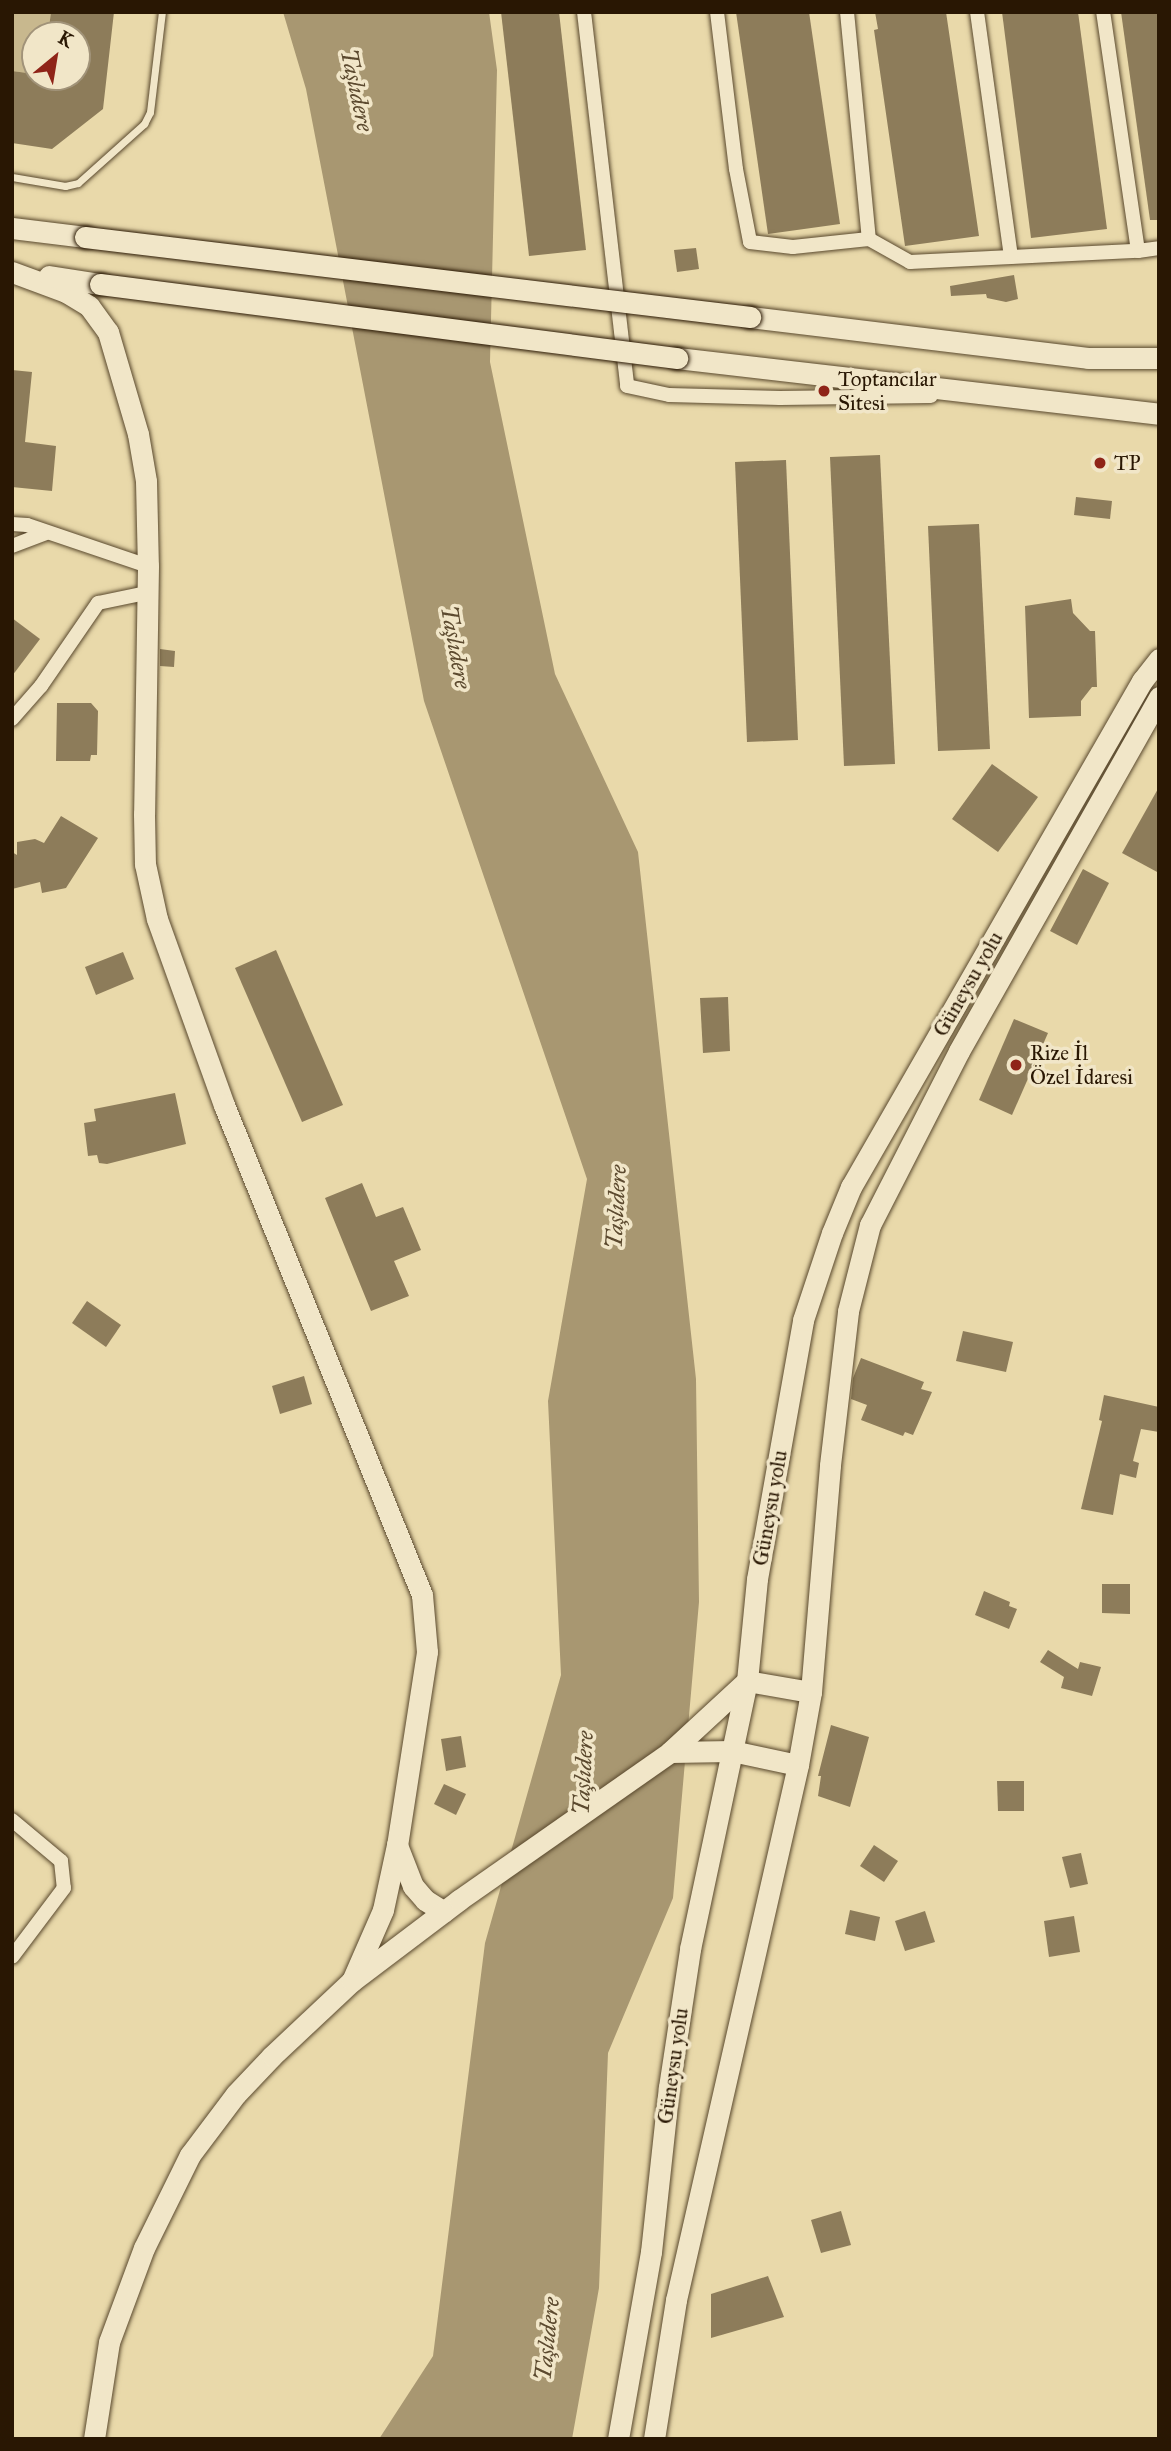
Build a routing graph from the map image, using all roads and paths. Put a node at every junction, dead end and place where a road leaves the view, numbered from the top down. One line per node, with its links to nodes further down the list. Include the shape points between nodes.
1 (162, 12): 7 (lane, via 150,112 144,124 78,183 65,187)
2 (584, 12): 15 (street, via 627,386 669,395 780,398)
3 (717, 12): 9 (street, via 750,242 793,247)
4 (847, 12): 9 (street)
5 (977, 12): 12 (street)
6 (1103, 12): 11 (street)
7 (12, 177)
8 (12, 228): 14 (main road, bridge, via 1088,358)
9 (869, 239): 12 (street, via 910,262)
10 (1159, 248): 11 (street)
11 (1138, 251): 12 (street)
12 (1011, 257)
13 (12, 271): 15 (main road, bridge, via 677,358); 20 (main road, via 89,306 108,332 138,434 146,481)
14 (1159, 358)
15 (1003, 395): 16 (main road)
16 (1159, 414)
17 (12, 524): 18 (street, via 27,524)
18 (46, 533): 19 (street); 20 (street)
19 (12, 546)
20 (148, 566): 21 (main road)
21 (146, 593): 24 (street, via 98,603 41,687); 31 (main road, via 145,864 157,919 223,1105 422,1595 427,1652)
22 (1159, 659): 25 (main road, Güneysu yolu, via 1142,681 878,1137 832,1233 803,1321 757,1579)
23 (1159, 697): 26 (main road, via 959,1051 870,1225 848,1311)
24 (12, 719)
25 (747, 1681): 26 (main road); 27 (main road, Güneysu yolu); 28 (main road)
26 (811, 1692): 29 (main road)
27 (732, 1751): 28 (main road); 29 (main road); 36 (main road, Güneysu yolu, via 690,1949 651,2252)
28 (670, 1752): 32 (main road)
29 (798, 1765): 37 (main road, via 677,2300)
30 (12, 1820): 33 (street, via 61,1861 64,1888)
31 (397, 1845): 32 (main road, via 412,1886 425,1900); 34 (main road, via 383,1910)
32 (452, 1906): 34 (main road)
33 (12, 1957)
34 (352, 1981): 35 (main road, via 245,2084 190,2155 144,2248 109,2342)
35 (94, 2439)
36 (618, 2439)
37 (654, 2439)

